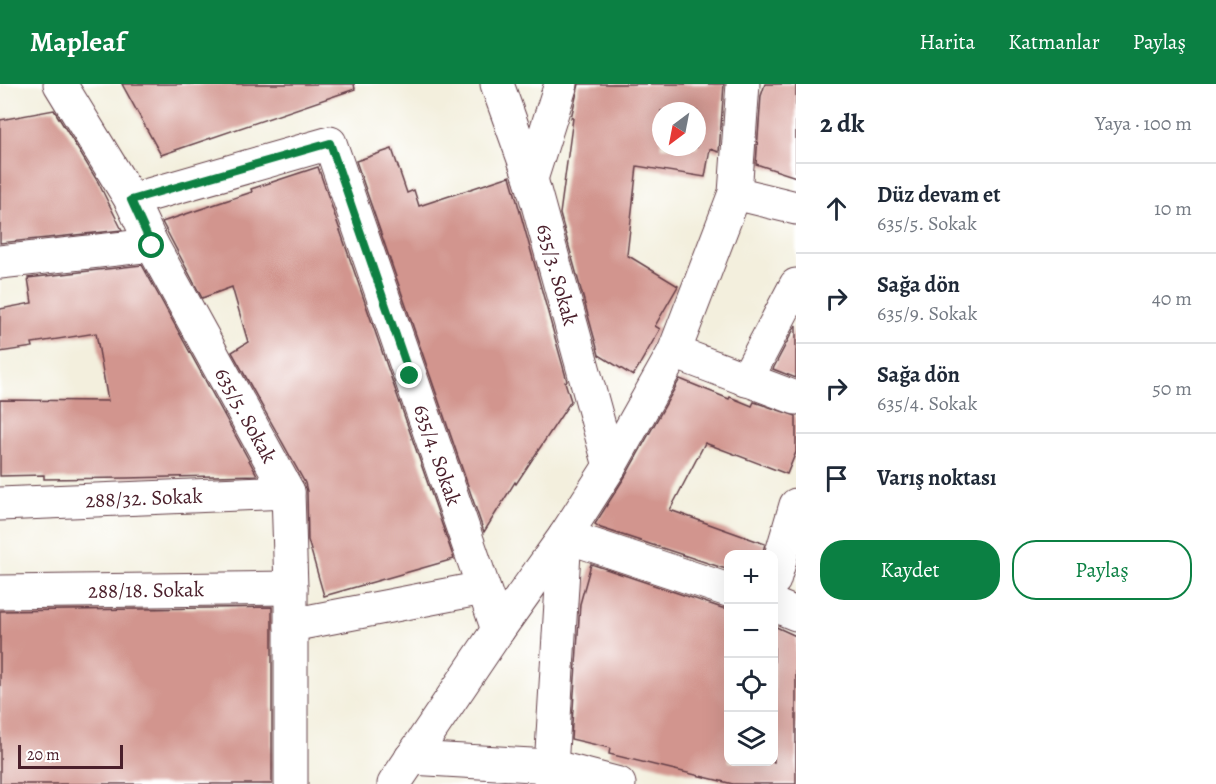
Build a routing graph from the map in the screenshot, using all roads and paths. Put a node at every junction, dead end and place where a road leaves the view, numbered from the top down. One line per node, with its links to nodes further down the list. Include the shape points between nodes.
1 (60, 84): 7 (street, 635/5. Sokak)
2 (497, 84): 5 (street, 635/3. Sokak)
3 (561, 84): 5 (street)
4 (743, 84): 6 (street)
5 (531, 179): 15 (street, 635/3. Sokak)
6 (735, 194): 8 (street); 12 (street)
7 (131, 200): 9 (street, 635/5. Sokak); 22 (street, 635/4. Sokak, via 330,143)
8 (796, 208)
9 (152, 246): 10 (street); 16 (street, 635/5. Sokak)
10 (0, 261)
11 (796, 285): 13 (street)
12 (674, 352): 13 (street); 15 (street)
13 (746, 380): 14 (street)
14 (796, 399)
15 (610, 466): 19 (street)
16 (288, 492): 17 (street, 288/32. Sokak); 21 (street, 635/5. Sokak)
17 (0, 504)
18 (796, 505): 20 (street)
19 (564, 536): 23 (street); 28 (street); 30 (street)
20 (778, 566)
21 (291, 588): 24 (street, 288/18. Sokak); 27 (street, 635/5. Sokak)
22 (483, 588): 27 (street); 28 (street, 635/4. Sokak)
23 (724, 588)
24 (0, 592)
25 (778, 607): 26 (street)
26 (796, 615)
27 (291, 625): 31 (street, 635/5. Sokak)
28 (498, 630): 29 (street)
29 (403, 771): 30 (street)
30 (550, 775): 32 (street)
31 (291, 784)
32 (619, 784)

